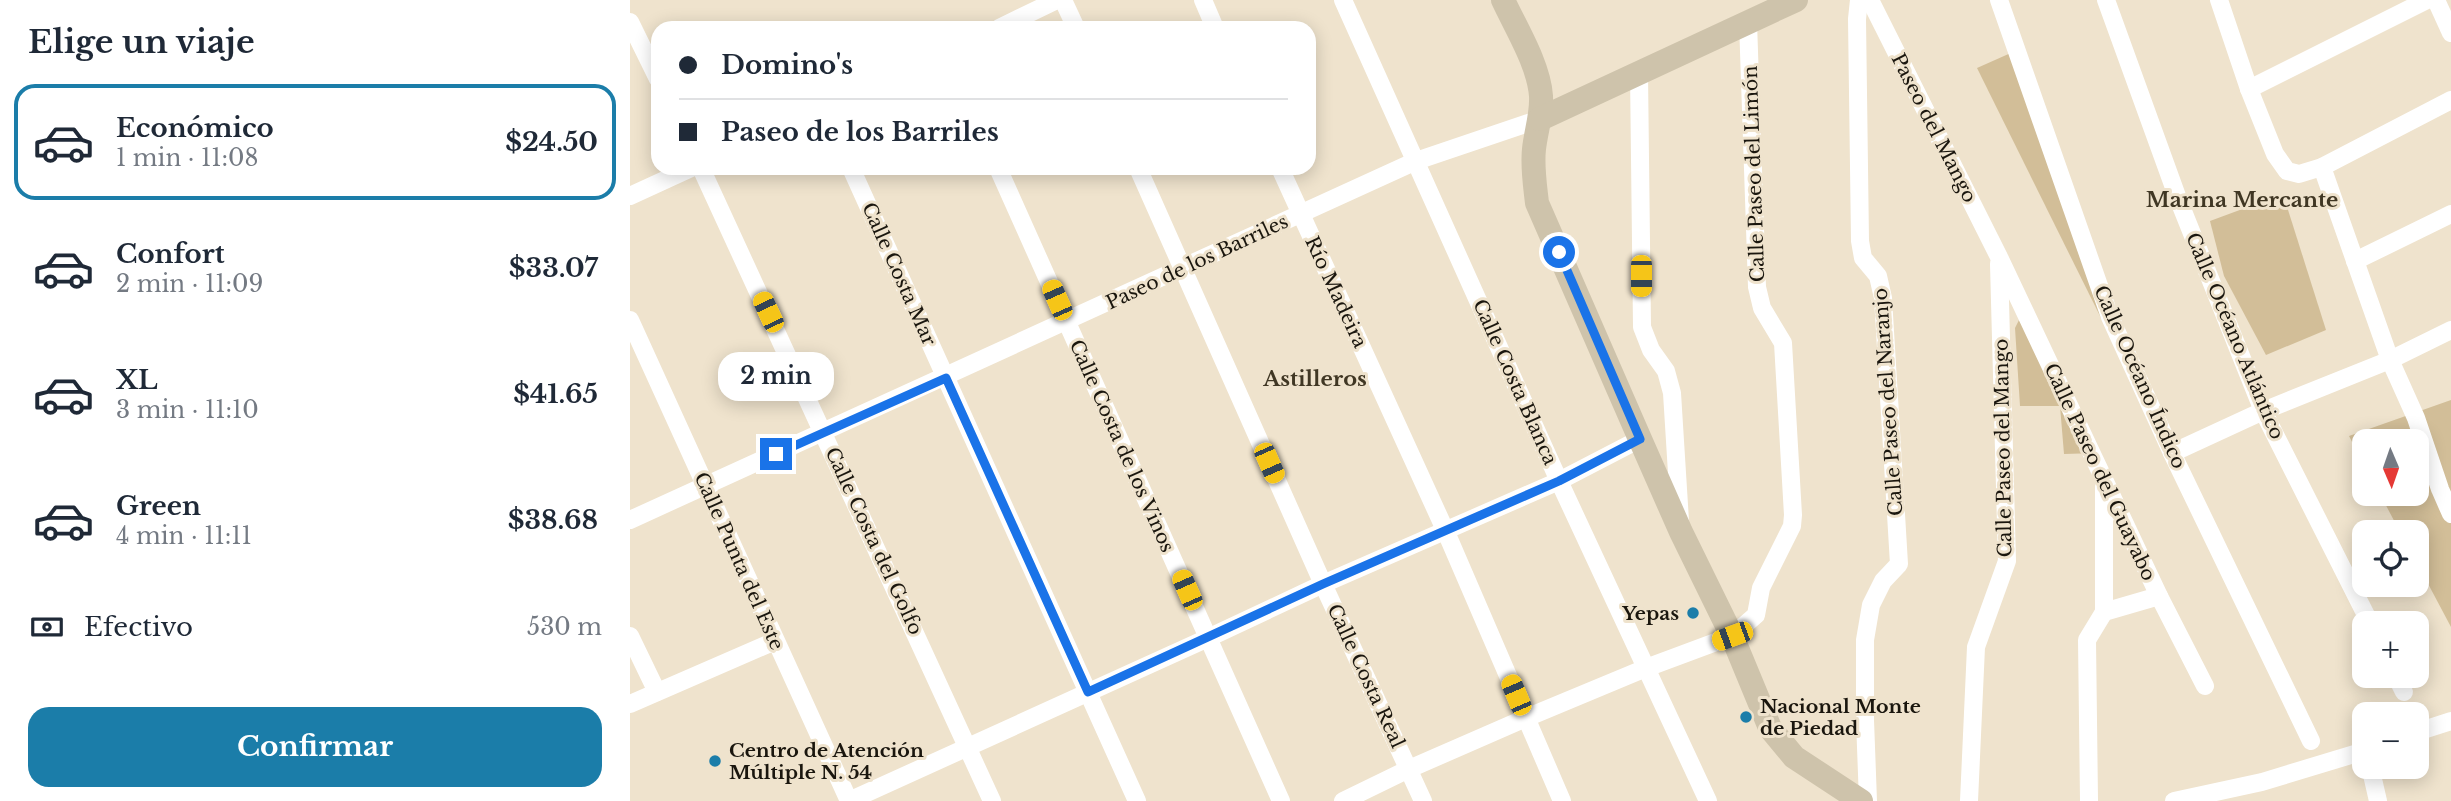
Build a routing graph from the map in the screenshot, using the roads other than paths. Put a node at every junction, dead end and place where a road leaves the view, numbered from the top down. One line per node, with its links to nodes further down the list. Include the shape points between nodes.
1 (1057, 0): 14 (street)
2 (1063, 0): 15 (street)
3 (1203, 0): 16 (street)
4 (1343, 0): 25 (street, Calle Costa Blanca)
5 (1503, 0): 24 (main road, via 1535,71 1541,94)
6 (1796, 0): 18 (main road)
7 (1859, 0): 88 (street, Calle Paseo del Naranjo, via 1860,241 1863,258 1878,276 1883,298 1899,564 1883,581 1871,605 1865,640)
8 (1870, 0): 36 (street, Paseo del Mango)
9 (1999, 0): 47 (street, Calle Océano Índico, via 2110,317)
10 (2106, 0): 44 (street, Calle Océano Atlántico, via 2177,196)
11 (2218, 0): 22 (street)
12 (2427, 0): 22 (street)
13 (2436, 0): 19 (street)
14 (1014, 21)
15 (1073, 21)
16 (1213, 21)
17 (630, 22): 20 (street)
18 (1748, 22): 21 (main road); 60 (street, Calle Paseo del Limón, via 1757,287 1762,308 1783,344 1793,515 1788,536 1761,588 1756,615)
19 (2451, 33)
20 (651, 65)
21 (1639, 73): 24 (main road); 54 (street, via 1642,327 1666,371 1672,393)
22 (2249, 89): 26 (street, via 2275,154 2287,171 2299,174)
23 (2451, 100): 26 (street)
24 (1540, 119): 25 (street, Paseo de los Barriles); 46 (main road, via 1534,148 1537,203)
25 (1416, 161): 34 (street, Paseo de los Barriles); 49 (street, Calle Costa Blanca)
26 (2322, 167): 37 (street)
27 (676, 175): 33 (street)
28 (704, 175): 45 (street, Calle Costa del Golfo)
29 (854, 175): 43 (street, Calle Costa Mar)
30 (1001, 175): 40 (street, Calle Costa de los Vinos)
31 (1141, 175): 38 (street, Calle Costa Real)
32 (1283, 175): 34 (street, Río Madeira)
33 (630, 196)
34 (1300, 213): 38 (street, Paseo de los Barriles); 53 (street, Río Madeira)
35 (2451, 214): 37 (street)
36 (1999, 257): 48 (street, Calle Paseo del Guayabo); 89 (street, Calle Paseo del Mango, via 2007,561 1976,647)
37 (2355, 261): 42 (street)
38 (1183, 269): 40 (street, Paseo de los Barriles); 55 (street, Calle Costa Real)
39 (630, 320): 50 (street, Calle Punta del Este)
40 (1067, 322): 43 (street, Paseo de los Barriles); 61 (street, Calle Costa de los Vinos)
41 (2451, 330): 42 (street)
42 (2390, 360): 44 (street); 51 (street)
43 (946, 378): 45 (street, Paseo de los Barriles); 67 (street, Calle Costa Mar)
44 (2263, 411): 47 (street); 57 (street, Calle Océano Atlántico)
45 (823, 433): 50 (street, Paseo de los Barriles); 74 (street, Calle Costa del Golfo)
46 (1640, 439): 49 (street); 54 (main road)
47 (2172, 453): 73 (street, Calle Océano Índico)
48 (2104, 480): 56 (street, Calle Paseo del Guayabo); 58 (street)
49 (1559, 481): 53 (street); 63 (street, Calle Costa Blanca)
50 (706, 486): 52 (street, Paseo de los Barriles); 62 (street, Calle Punta del Este)
51 (2451, 514)
52 (630, 520)
53 (1446, 532): 55 (street); 70 (street, Río Madeira)
54 (1681, 532): 60 (main road)
55 (1323, 584): 61 (street); 76 (street, Calle Costa Real)
56 (2159, 596): 58 (street); 64 (street, Calle Paseo del Guayabo)
57 (2364, 611)
58 (2104, 612): 78 (street, via 2087,640)
59 (630, 636): 66 (street)
60 (1732, 636): 63 (street); 87 (main road, via 1770,728 1794,757)
61 (1208, 638): 67 (street); 82 (street, Calle Costa de los Vinos)
62 (775, 641): 66 (street); 79 (street, Calle Punta del Este)
63 (1646, 668): 70 (street); 86 (street, Calle Costa Blanca)
64 (2205, 685)
65 (2402, 688): 68 (street)
66 (657, 692): 69 (street)
67 (1088, 692): 74 (street); 81 (street, Calle Costa Mar)
68 (2404, 692)
69 (630, 704)
70 (1526, 718): 76 (street); 85 (street, Río Madeira)
71 (2451, 721): 72 (street)
72 (2429, 728)
73 (2311, 741)
74 (968, 746): 79 (street); 80 (street, Calle Costa del Golfo)
75 (2352, 755): 90 (street, via 2262,782)
76 (1409, 769): 83 (street); 84 (street, Calle Costa Real)
77 (2373, 779): 91 (street)
78 (2090, 800)
79 (849, 801)
80 (992, 801)
81 (1137, 801)
82 (1281, 801)
83 (1343, 801)
84 (1423, 801)
85 (1562, 801)
86 (1708, 801)
87 (1861, 801)
88 (1868, 801)
89 (1969, 801)
90 (2174, 801)
91 (2378, 801)

